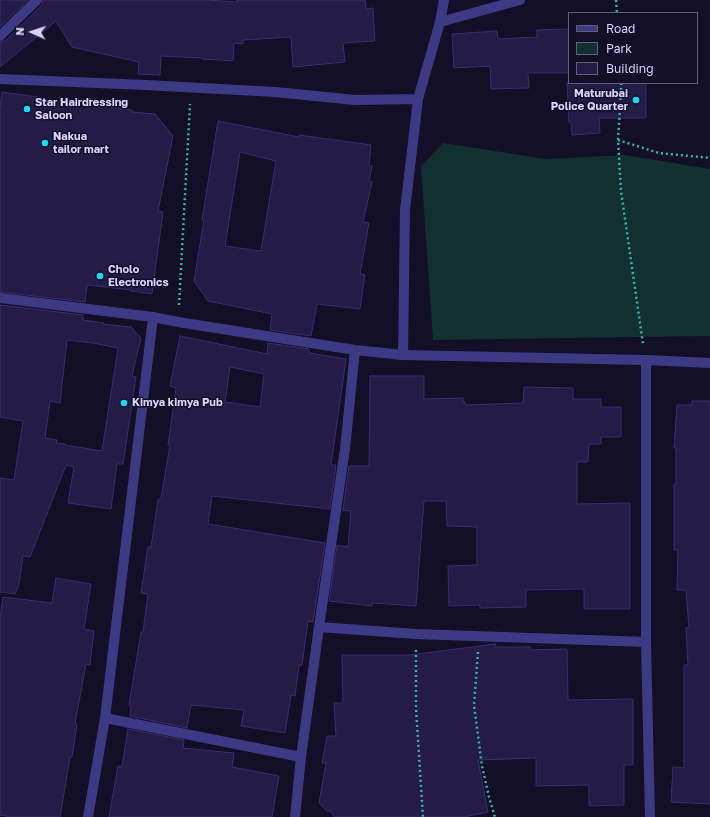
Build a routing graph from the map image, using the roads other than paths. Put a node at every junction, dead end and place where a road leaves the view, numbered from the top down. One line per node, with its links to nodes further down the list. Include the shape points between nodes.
1 (37, 0): 5 (street)
2 (444, 0): 4 (street)
3 (520, 0): 4 (street)
4 (440, 22): 7 (street)
5 (0, 36)
6 (0, 79): 7 (street, via 146,84 355,100)
7 (418, 99): 11 (street, via 405,210)
8 (0, 298): 9 (street)
9 (153, 318): 10 (street); 16 (street)
10 (355, 350): 11 (street); 14 (street, via 345,449)
11 (403, 355): 12 (street)
12 (646, 360): 13 (street); 15 (street)
13 (710, 363)
14 (319, 627): 15 (street, via 416,634); 17 (street)
15 (646, 642): 20 (street)
16 (106, 718): 17 (street); 18 (street)
17 (301, 757): 19 (street)
18 (88, 817)
19 (295, 817)
20 (650, 817)

